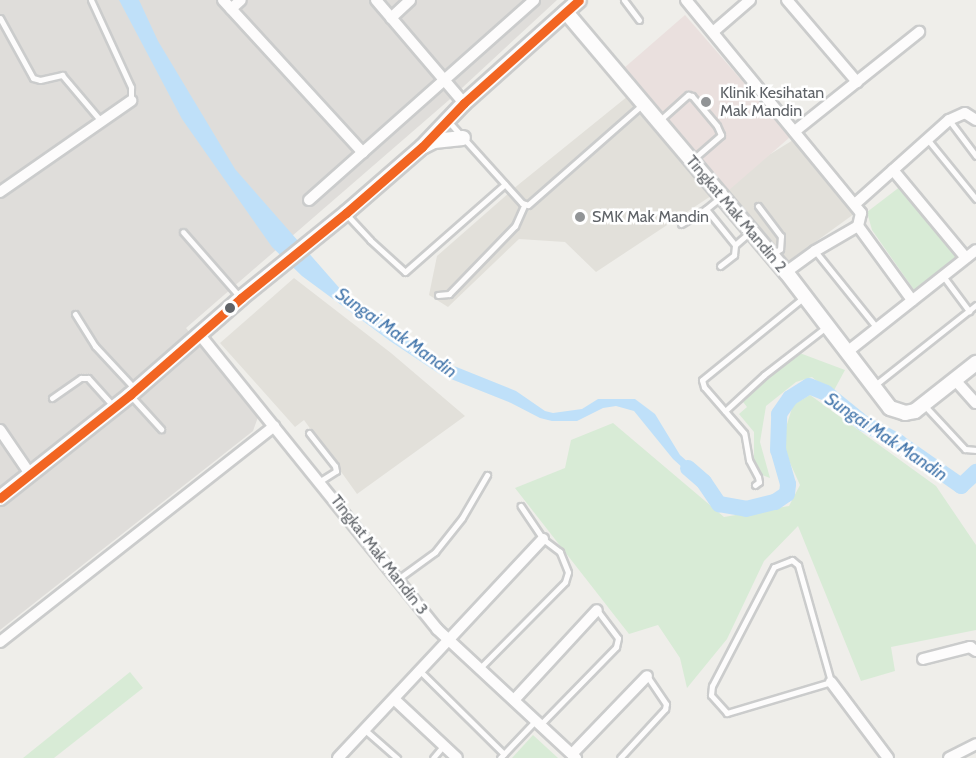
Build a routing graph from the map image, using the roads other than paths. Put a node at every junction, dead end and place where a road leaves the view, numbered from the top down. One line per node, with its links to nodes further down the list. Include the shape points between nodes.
1 (91, 0): 21 (lane, via 131,87)
2 (223, 0): 12 (street)
3 (242, 0): 12 (street)
4 (376, 0): 15 (street)
5 (411, 0): 15 (street)
6 (534, 0): 19 (street)
7 (579, 0): 13 (street)
8 (624, 0): 16 (lane)
9 (686, 0): 17 (street)
10 (750, 0): 17 (street)
11 (787, 0): 20 (street)
12 (231, 9): 33 (street)
13 (566, 12): 22 (street); 23 (street, Tingkat Mak Mandin 2)
14 (0, 18): 28 (lane, via 33,78 62,75)
15 (391, 18): 19 (street)
16 (639, 20)
17 (713, 33): 29 (street)
18 (919, 33): 20 (street)
19 (445, 81): 22 (street); 33 (street)
20 (857, 82): 29 (street)
21 (131, 101): 28 (street)
22 (464, 103): 26 (street)
23 (643, 103): 27 (street, Tingkat Mak Mandin 2); 42 (lane, via 531,203)
24 (949, 120): 25 (street, via 965,113); 31 (street); 34 (lane)
25 (976, 120)
26 (448, 121): 30 (lane); 32 (street)
27 (659, 121): 35 (street, Tingkat Mak Mandin 2); 35 (lane, via 688,94 717,126 721,135)
28 (102, 122): 38 (street)
29 (795, 131): 43 (street)
30 (463, 138): 32 (street, via 434,141); 37 (lane)
31 (927, 138): 36 (street); 40 (lane)
32 (422, 147): 46 (street)
33 (363, 153): 41 (street)
34 (976, 156)
35 (691, 160): 39 (street, Tingkat Mak Mandin 2)
36 (893, 170): 43 (street); 55 (street)
37 (505, 184): 42 (lane); 46 (lane, via 405,272)
38 (0, 192)
39 (722, 196): 45 (lane); 49 (street, Tingkat Mak Mandin 2)
40 (976, 199)
41 (309, 200)
42 (525, 204): 59 (lane, via 515,226 449,294)
43 (855, 204): 48 (street, via 861,213)
44 (758, 206): 54 (lane, via 782,236 780,249)
45 (706, 209): 47 (lane); 51 (lane)
46 (346, 213): 61 (street)
47 (681, 224)
48 (858, 226): 52 (street); 62 (street)
49 (752, 231): 51 (lane); 54 (street, Tingkat Mak Mandin 2)
50 (183, 232): 61 (lane)
51 (735, 245): 56 (lane, via 734,255)
52 (815, 250): 57 (street); 67 (lane)
53 (976, 250): 55 (street)
54 (772, 255): 57 (street, Tingkat Mak Mandin 2)
55 (966, 258): 58 (street)
56 (720, 266)
57 (786, 272): 60 (street, Tingkat Mak Mandin 2)
58 (943, 275): 62 (street); 64 (lane)
59 (438, 295)
60 (804, 296): 66 (street, Tingkat Mak Mandin 2); 78 (lane, via 702,380)
61 (241, 298): 68 (street)
62 (912, 300): 67 (street)
63 (976, 305): 64 (lane)
64 (969, 311): 72 (lane)
65 (75, 314): 73 (lane, via 95,346)
66 (827, 326): 69 (street, Tingkat Mak Mandin 2); 78 (lane)
67 (877, 328): 69 (street)
68 (200, 334): 73 (street); 79 (street, Tingkat Mak Mandin 3)
69 (847, 352): 72 (street, Tingkat Mak Mandin 2)
70 (976, 363): 71 (street)
71 (955, 380): 75 (street); 76 (street)
72 (873, 386): 76 (street, Tingkat Mak Mandin 2, via 890,408 905,413)
73 (133, 392): 77 (street); 80 (lane)
74 (52, 398): 77 (lane, via 81,378 88,378)
75 (976, 402)
76 (924, 405): 83 (lane, via 965,449)
77 (114, 407): 84 (street)
78 (725, 411): 87 (lane, via 744,433 748,460 758,477)
79 (274, 426): 86 (street, Tingkat Mak Mandin 3); 94 (street)
80 (161, 429)
81 (0, 430): 84 (street)
82 (309, 433): 86 (lane, via 335,466 336,471)
83 (976, 450)
84 (30, 474): 88 (street)
85 (487, 475): 91 (lane, via 462,518 435,552)
86 (320, 481): 91 (street, Tingkat Mak Mandin 3)
87 (755, 485)
88 (0, 498)
89 (521, 506): 90 (lane)
90 (543, 539): 93 (street); 97 (lane, via 560,552 568,572 565,582)
91 (398, 579): 93 (street, Tingkat Mak Mandin 3)
92 (597, 610): 102 (street); 103 (lane, via 618,638 616,647)
93 (449, 640): 97 (street, Tingkat Mak Mandin 3); 98 (street)
94 (0, 642)
95 (973, 649): 96 (street)
96 (923, 659)
97 (480, 668): 102 (street, Tingkat Mak Mandin 3)
98 (420, 671): 101 (street); 107 (lane)
99 (647, 676): 108 (street); 113 (lane, via 666,704 665,709)
100 (831, 682): 100 (lane, via 798,565 792,560 782,562 774,567 711,686 711,694 727,713); 114 (street)
101 (394, 699): 104 (street); 106 (street)
102 (514, 700): 103 (street, Tingkat Mak Mandin 3)
103 (538, 722): 107 (lane); 108 (street, Tingkat Mak Mandin 3)
104 (365, 730): 109 (street); 110 (lane)
105 (976, 744): 115 (street)
106 (444, 745): 111 (lane); 112 (street)
107 (502, 756)
108 (574, 756)
109 (338, 758)
110 (397, 758)
111 (433, 758)
112 (457, 758)
113 (620, 758)
114 (888, 758)
115 (949, 758)

